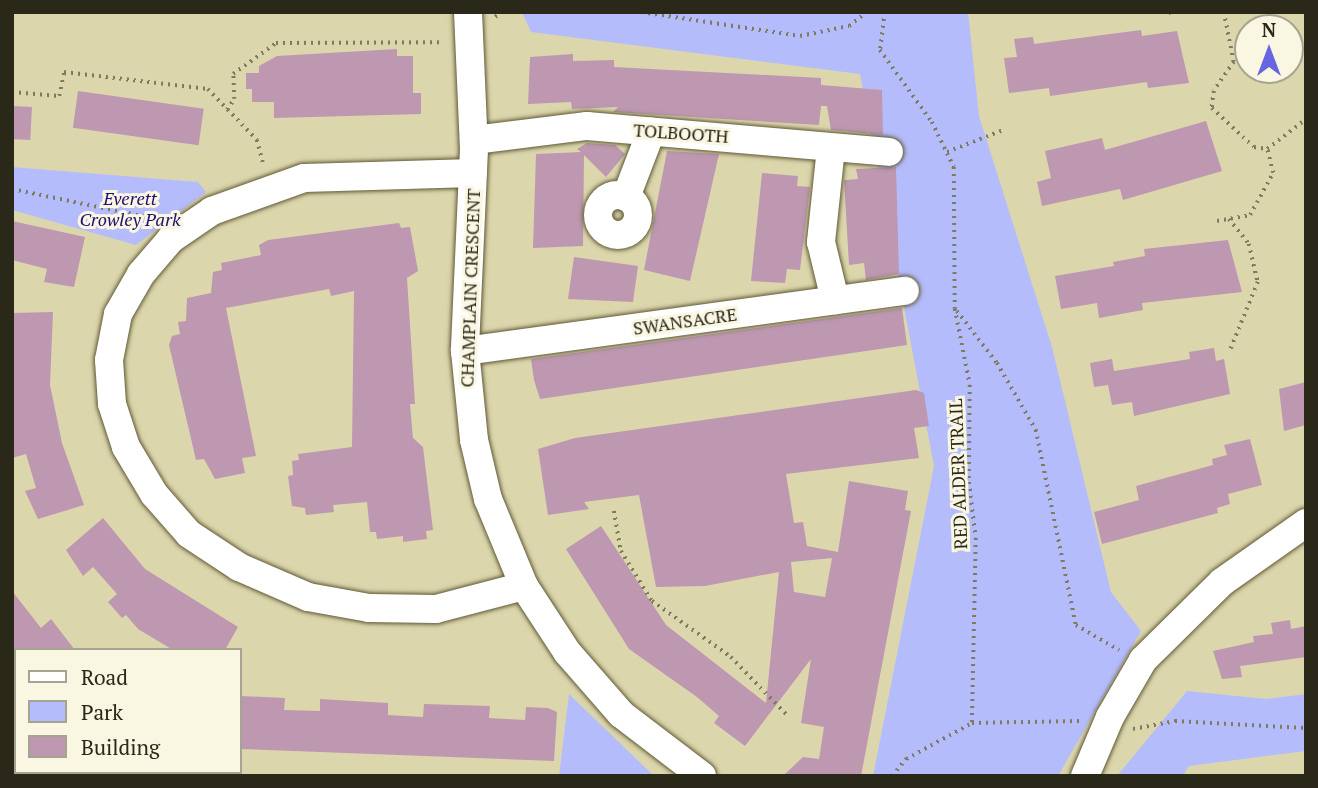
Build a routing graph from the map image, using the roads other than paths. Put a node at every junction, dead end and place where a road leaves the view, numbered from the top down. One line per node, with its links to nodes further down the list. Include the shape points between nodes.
1 (482, 15): 3 (street, CHAMPLAIN CRESCENT)
2 (651, 132): 3 (street, TOLBOOTH, via 539,128); 4 (street, TOLBOOTH); 7 (street)
3 (474, 140): 6 (street, CHAMPLAIN CRESCENT)
4 (831, 149): 5 (street, TOLBOOTH); 9 (street, via 821,242)
5 (889, 152)
6 (473, 173): 10 (street, CHAMPLAIN CRESCENT); 12 (street, via 347,173 304,178 212,211 171,239 141,274 118,314 108,359 111,404 126,447 153,494 189,534 239,567 308,597 369,608 436,609)
7 (625, 197)
8 (905, 291): 9 (street, SWANSACRE)
9 (835, 300): 10 (street, SWANSACRE)
10 (465, 351): 12 (street, CHAMPLAIN CRESCENT, via 472,429 488,499)
11 (1306, 523): 14 (street, via 1212,591 1143,660 1110,717)
12 (524, 586): 13 (street, CHAMPLAIN CRESCENT, via 567,652 621,714)
13 (702, 776)
14 (1085, 776)

